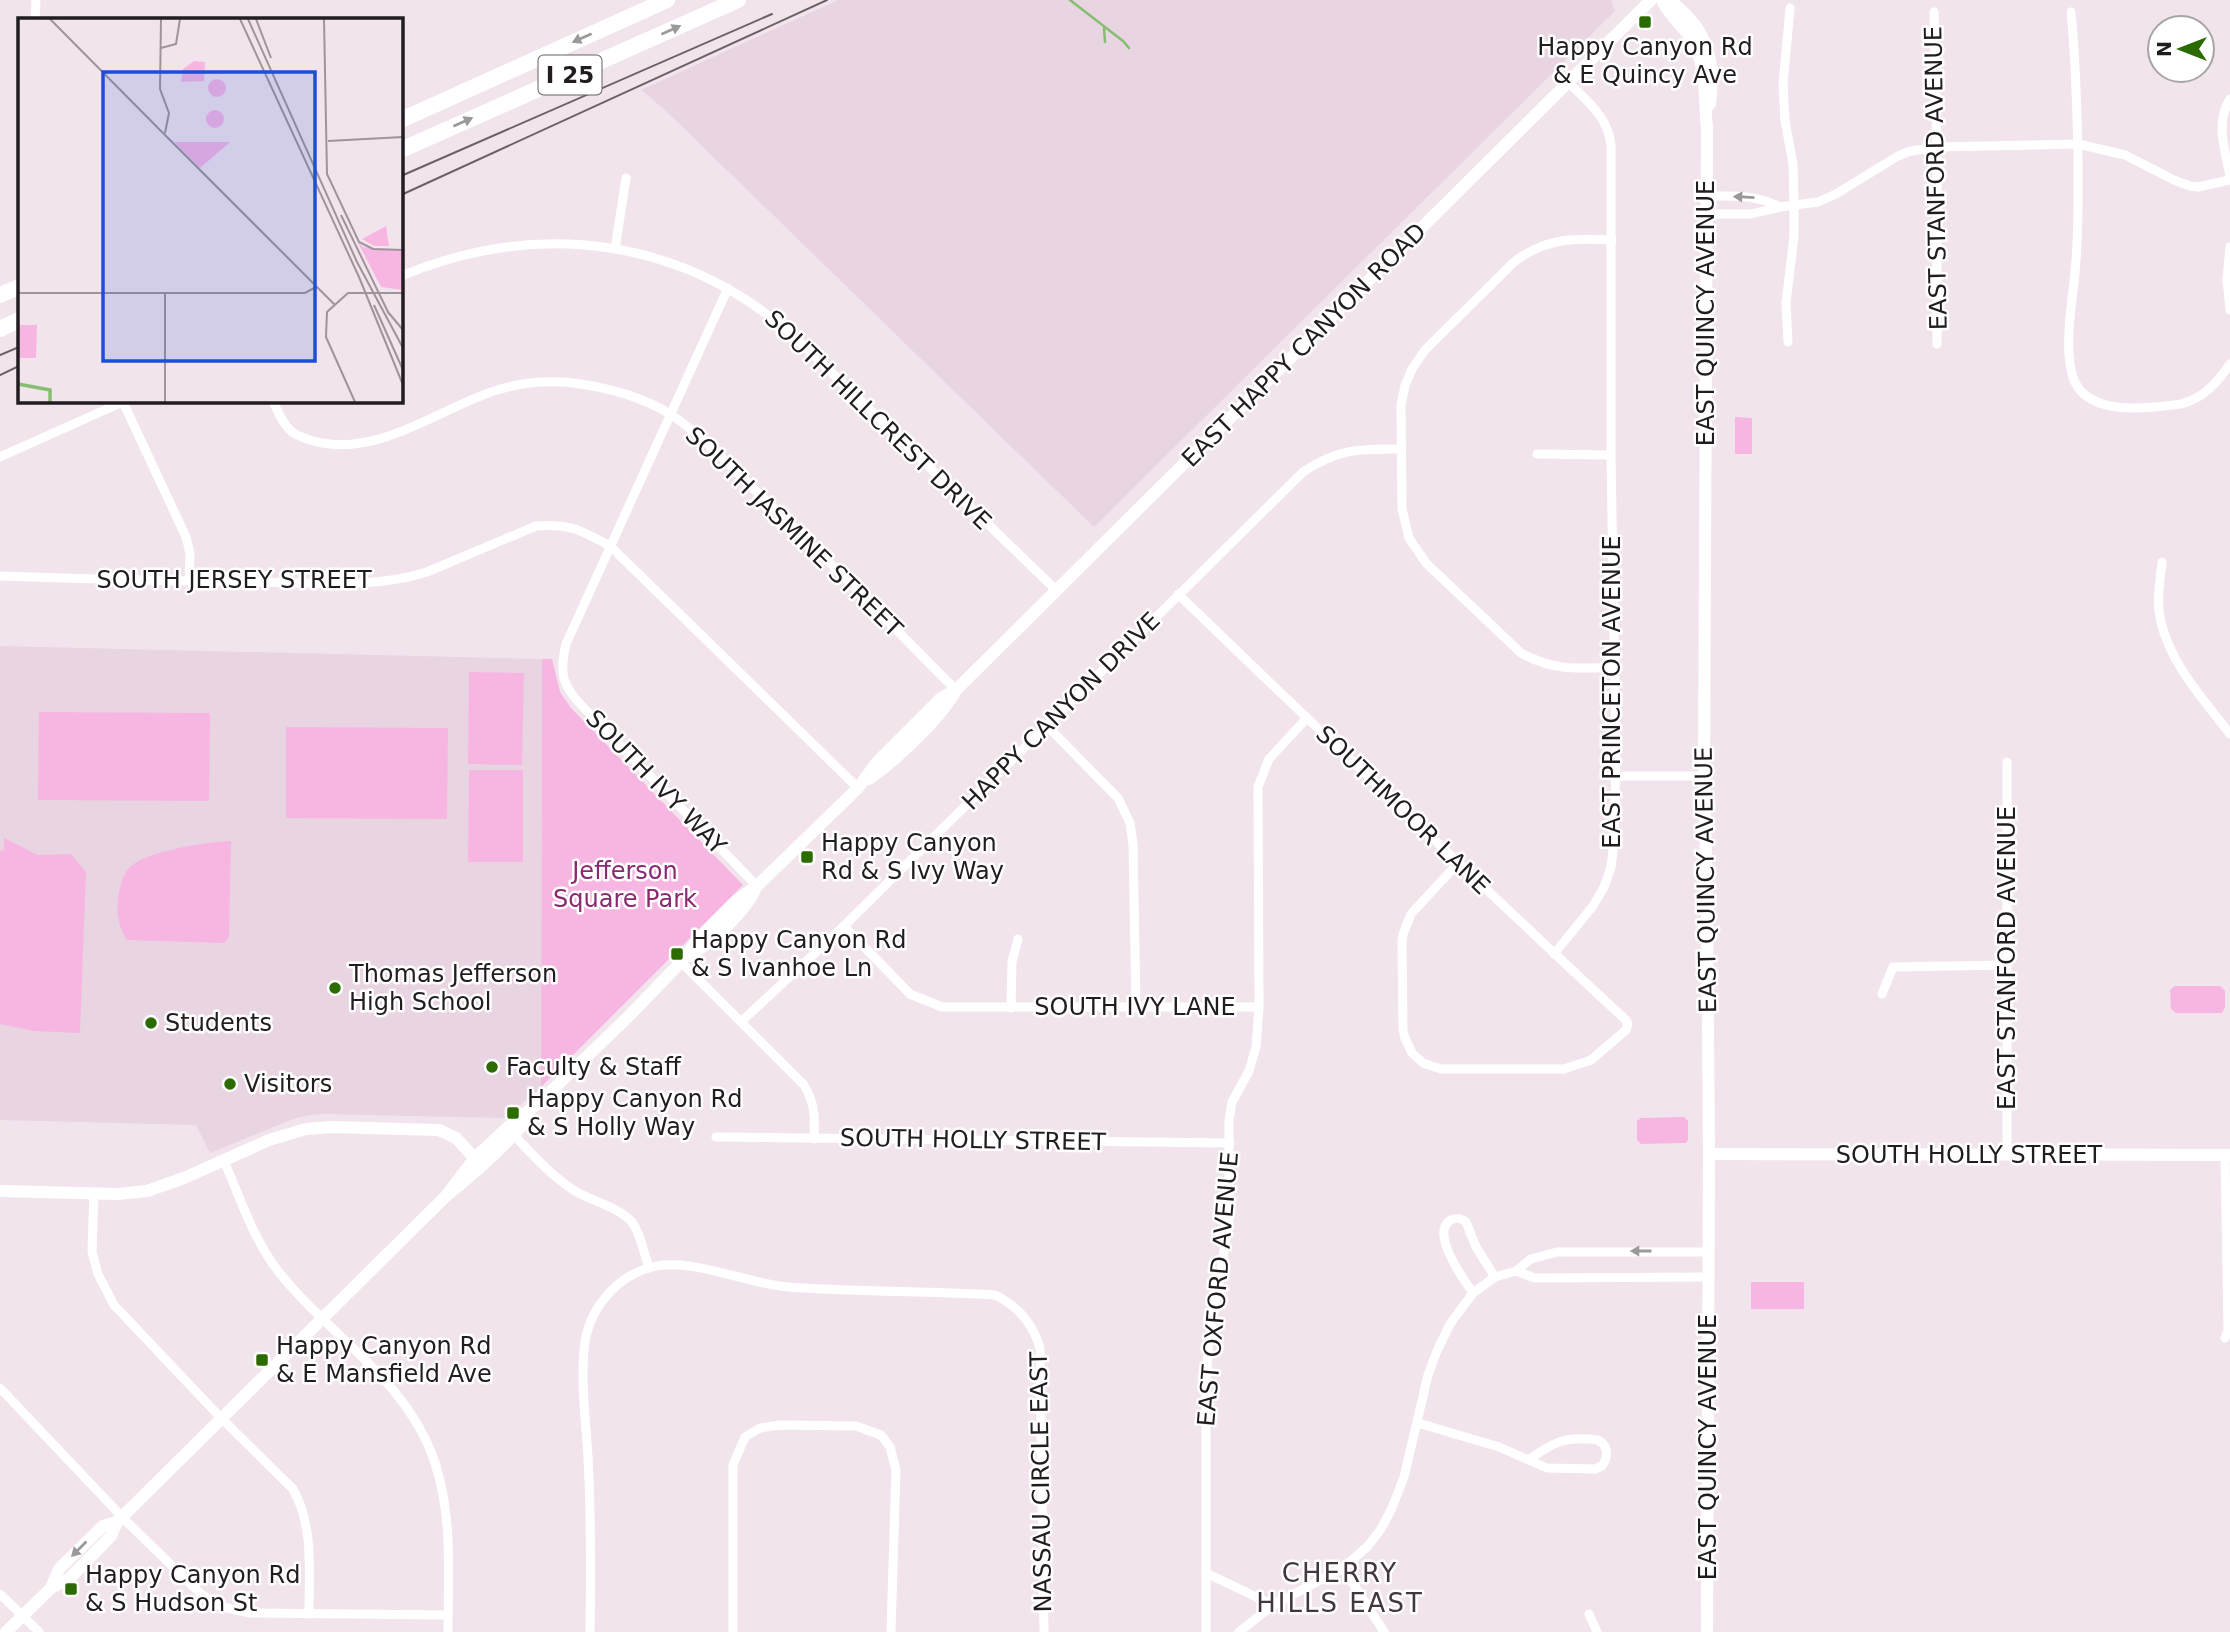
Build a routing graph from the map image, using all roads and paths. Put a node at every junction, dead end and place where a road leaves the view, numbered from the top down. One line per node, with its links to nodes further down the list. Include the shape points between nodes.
1 (36, 0): 10 (street)
2 (667, 0): 13 (highway, I 25, one-way to 13)
3 (738, 0): 17 (highway, I 25, one-way to 3)
4 (1651, 0): 11 (street, EAST HAPPY CANYON ROAD)
5 (1662, 0): 14 (street, EAST QUINCY AVENUE, via 1697,51)
6 (1669, 0): 14 (street, EAST QUINCY AVENUE, via 1697,27 1709,49 1712,92)
7 (1790, 8): 21 (street, via 1783,103)
8 (1934, 12): 16 (street, EAST STANFORD AVENUE)
9 (2071, 12): 15 (street)
10 (35, 18)
11 (1569, 83): 24 (street, EAST PRINCETON AVENUE, via 1599,113 1610,137); 49 (street, EAST HAPPY CANYON ROAD)
12 (2230, 99): 19 (street, via 2221,129)
13 (402, 120)
14 (1707, 128): 20 (street, EAST QUINCY AVENUE)
15 (2078, 144): 16 (street); 19 (street, via 2125,155 2190,186); 36 (street, via 2079,239 2070,313 2070,363 2078,388 2092,401 2110,407 2181,404 2207,391)
16 (1937, 147): 21 (street, via 1910,151 1836,194); 35 (street, EAST STANFORD AVENUE)
17 (402, 150)
18 (626, 178): 26 (street)
19 (2230, 178)
20 (1706, 196): 22 (street, one-way to 20, via 1751,196); 23 (street, EAST QUINCY AVENUE)
21 (1794, 206): 22 (street); 34 (street, via 1786,303)
22 (1780, 207): 23 (street, via 1751,214)
23 (1706, 214): 58 (street, EAST QUINCY AVENUE)
24 (1612, 240): 41 (street, via 1564,240 1527,253 1425,350 1402,397); 43 (street, EAST PRINCETON AVENUE)
25 (2230, 247): 31 (street)
26 (615, 249): 27 (street, SOUTH HILLCREST DRIVE, via 577,244 510,245 451,258); 29 (street, SOUTH HILLCREST DRIVE, via 650,256)
27 (402, 276)
28 (18, 287): 30 (highway)
29 (728, 288): 40 (street); 49 (street, SOUTH HILLCREST DRIVE, via 777,320)
30 (0, 295)
31 (2230, 310)
32 (18, 320): 33 (highway)
33 (0, 329)
34 (1788, 342)
35 (1937, 344)
36 (2230, 364)
37 (122, 402): 44 (street)
38 (124, 402): 48 (street, via 186,537)
39 (272, 402): 40 (street, SOUTH JASMINE STREET, via 293,433 345,445 377,440 471,400 526,384 604,388)
40 (670, 414): 45 (street); 52 (street, SOUTH JASMINE STREET, via 790,522)
41 (1401, 449): 50 (street, HAPPY CANYON DRIVE, via 1352,450 1328,456 1303,471); 51 (street, via 1406,528 1426,563 1521,653 1555,667)
42 (1537, 454): 43 (street)
43 (1611, 454): 51 (street, EAST PRINCETON AVENUE)
44 (0, 457)
45 (610, 546): 48 (street, SOUTH JERSEY STREET, via 575,527 554,524 536,526 410,577 352,584); 59 (street, SOUTH JERSEY STREET); 61 (street, SOUTH IVY WAY, via 566,644 561,672 569,692)
46 (2162, 562): 55 (street, via 2160,621 2170,648)
47 (0, 576): 48 (street, SOUTH JERSEY STREET)
48 (189, 581)
49 (1055, 590): 52 (street, EAST HAPPY CANYON ROAD)
50 (1178, 594): 53 (street, SOUTHMOOR LANE); 54 (street, HAPPY CANYON DRIVE)
51 (1614, 667): 57 (street, EAST PRINCETON AVENUE)
52 (956, 690): 59 (street, EAST HAPPY CANYON ROAD, via 949,704 884,769)
53 (1307, 718): 60 (street, SOUTHMOOR LANE); 69 (street, EAST OXFORD AVENUE, via 1269,759 1258,787)
54 (1046, 725): 62 (street, HAPPY CANYON DRIVE); 68 (street, via 1113,791 1130,823)
55 (2230, 734)
56 (2007, 762): 66 (street, EAST STANFORD AVENUE)
57 (1615, 776): 58 (street); 64 (street, EAST PRINCETON AVENUE, via 1611,867 1593,906)
58 (1703, 776): 76 (street, EAST QUINCY AVENUE)
59 (858, 788): 61 (street, EAST HAPPY CANYON ROAD)
60 (1458, 862): 64 (street, SOUTHMOOR LANE); 64 (street, SOUTHMOOR LANE, via 1415,908 1403,934 1403,1030 1412,1053 1441,1069 1564,1069 1591,1060 1628,1024)
61 (757, 886): 65 (street, EAST HAPPY CANYON ROAD, via 748,903 705,946)
62 (844, 926): 70 (street, SOUTH IVY LANE, via 910,994 942,1007); 71 (street, HAPPY CANYON DRIVE)
63 (1018, 939): 70 (street, SOUTH IVY LANE, via 1012,962)
64 (1554, 954)
65 (681, 962): 71 (street); 72 (street, EAST HAPPY CANYON ROAD)
66 (2007, 965): 67 (street, via 1893,967); 77 (street, EAST STANFORD AVENUE)
67 (1882, 994)
68 (1136, 1007): 69 (street, SOUTH IVY LANE); 70 (street, SOUTH IVY LANE)
69 (1259, 1007): 75 (street, EAST OXFORD AVENUE, via 1253,1060 1232,1102)
70 (1011, 1008)
71 (742, 1021): 74 (street, via 812,1097)
72 (510, 1132): 80 (street, EAST HAPPY CANYON ROAD); 84 (street, via 568,1186 618,1210 632,1223)
73 (716, 1138): 74 (street, SOUTH HOLLY STREET)
74 (814, 1139): 75 (street, SOUTH HOLLY STREET)
75 (1230, 1143): 97 (street, EAST OXFORD AVENUE, via 1229,1220 1206,1374)
76 (1709, 1154): 77 (street, SOUTH HOLLY STREET); 83 (street, EAST QUINCY AVENUE)
77 (2007, 1154): 78 (street, SOUTH HOLLY STREET)
78 (2227, 1155): 90 (street)
79 (224, 1161): 80 (street, via 284,1134 331,1128 439,1130 456,1138); 82 (street, via 147,1191); 89 (street, via 265,1253)
80 (479, 1162): 89 (street, EAST HAPPY CANYON ROAD)
81 (0, 1191): 82 (street)
82 (94, 1193): 92 (street, via 92,1252 114,1305)
83 (1709, 1252): 85 (street, one-way to 85, via 1557,1252 1531,1259); 86 (street, EAST QUINCY AVENUE)
84 (649, 1268): 107 (street, NASSAU CIRCLE EAST, via 609,1294 593,1317 586,1339); 110 (street, NASSAU CIRCLE EAST, via 677,1265 786,1287 995,1295 1026,1318 1040,1348)
85 (1516, 1271): 86 (street, via 1535,1278); 87 (street)
86 (1709, 1277): 115 (street, EAST QUINCY AVENUE)
87 (1495, 1278): 88 (street); 88 (street, via 1466,1222 1459,1218 1449,1221 1443,1232 1448,1252)
88 (1473, 1293): 93 (street, via 1437,1351)
89 (321, 1319): 92 (street, EAST HAPPY CANYON ROAD); 102 (street, via 395,1391 426,1438 446,1505)
90 (2225, 1338)
91 (0, 1388): 95 (street)
92 (221, 1418): 95 (street, EAST HAPPY CANYON ROAD); 100 (street, via 300,1501 309,1540)
93 (1418, 1423): 94 (street); 96 (street, via 1392,1508 1367,1547)
94 (1530, 1459): 94 (street, via 1547,1468 1595,1469 1607,1455 1598,1440 1568,1439 1549,1445)
95 (119, 1519): 100 (street, via 209,1601 250,1613); 103 (street, EAST HAPPY CANYON ROAD, via 111,1536)
96 (1343, 1568): 99 (street); 113 (street)
97 (1206, 1573): 99 (street); 111 (street, EAST OXFORD AVENUE)
98 (0, 1594): 103 (street)
99 (1273, 1605): 112 (street)
100 (309, 1614): 102 (street)
101 (1589, 1614): 114 (street)
102 (448, 1615): 106 (street)
103 (22, 1616): 104 (street, EAST HAPPY CANYON ROAD); 105 (street)
104 (6, 1632)
105 (39, 1632)
106 (448, 1632)
107 (590, 1632)
108 (733, 1632): 109 (street, via 733,1465 745,1437 779,1425 856,1426 881,1435 890,1447 896,1470)
109 (891, 1632)
110 (1044, 1632)
111 (1206, 1632)
112 (1239, 1632)
113 (1384, 1632)
114 (1597, 1632)
115 (1707, 1632)

